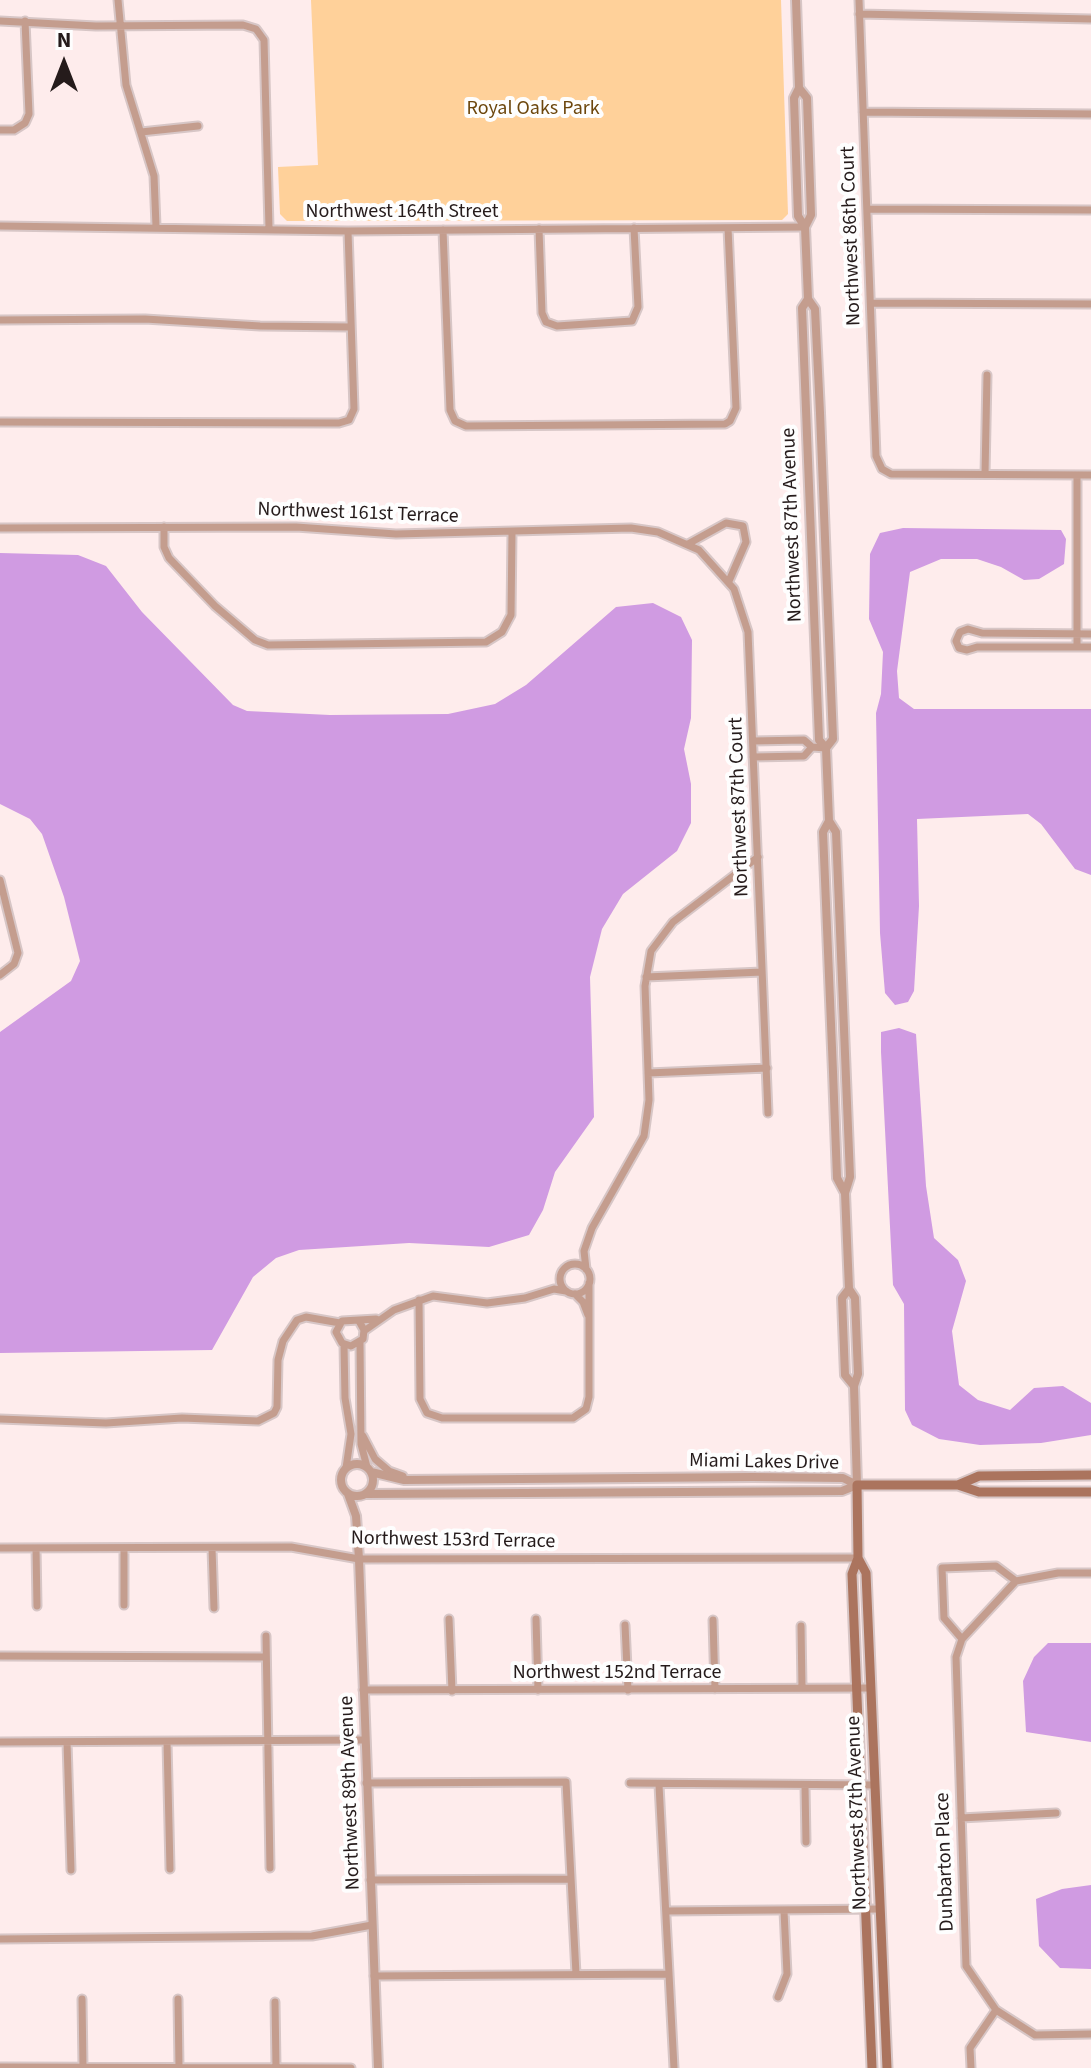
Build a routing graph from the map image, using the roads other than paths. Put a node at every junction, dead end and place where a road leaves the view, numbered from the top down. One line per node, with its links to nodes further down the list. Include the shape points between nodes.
1 (118, 0): 8 (street)
2 (796, 0): 18 (street, Northwest 87th Avenue, via 799,88 807,98 811,215)
3 (859, 0): 4 (street, Northwest 86th Court)
4 (859, 14): 5 (street); 9 (street, Northwest 86th Court)
5 (1091, 19)
6 (0, 21): 7 (street)
7 (25, 21): 8 (street); 12 (street, via 29,114 14,130)
8 (119, 25): 13 (street, via 126,85); 19 (street, via 256,29 264,40)
9 (863, 112): 10 (street); 14 (street, Northwest 86th Court)
10 (1091, 114)
11 (198, 126): 13 (street)
12 (0, 130)
13 (141, 132): 17 (street, via 154,176)
14 (868, 209): 15 (street); 26 (street, Northwest 86th Court)
15 (1091, 210)
16 (0, 226): 17 (street, Northwest 164th Street)
17 (156, 226): 19 (street, Northwest 164th Street)
18 (805, 227): 21 (street, Northwest 164th Street); 25 (street, Northwest 87th Avenue)
19 (269, 228): 24 (street, Northwest 164th Street)
20 (634, 228): 21 (street, Northwest 164th Street); 22 (street, Northwest 164th Street); 22 (street, via 638,307 632,321 557,326 546,322 542,313)
21 (728, 228): 23 (street, via 736,408 730,421 466,426 455,421 450,410)
22 (539, 229): 23 (street, Northwest 164th Street)
23 (443, 230): 24 (street, Northwest 164th Street)
24 (348, 231): 29 (street)
25 (808, 299): 48 (street, Northwest 87th Avenue, via 802,308 819,740); 48 (street, Northwest 87th Avenue, via 815,309 820,413 833,739)
26 (871, 303): 27 (street); 32 (street, Northwest 86th Court, via 876,456 882,469 891,474)
27 (1091, 304)
28 (0, 320): 29 (street)
29 (351, 327): 31 (street, via 354,409 349,420 339,423)
30 (987, 375): 32 (street)
31 (0, 422)
32 (985, 474): 33 (street)
33 (1077, 475): 34 (street); 41 (street)
34 (1091, 475)
35 (164, 527): 36 (street, Northwest 161st Terrace); 37 (street, Northwest 161st Terrace); 37 (street, via 169,558 215,606 262,644 479,644 498,635 509,620)
36 (0, 528)
37 (512, 533): 38 (street, Northwest 161st Terrace, via 639,529)
38 (688, 544): 39 (street, Northwest 161st Terrace); 40 (street, via 726,523 743,526 746,542)
39 (707, 557): 40 (street, Northwest 87th Court)
40 (729, 581): 45 (street, Northwest 87th Court, via 748,632)
41 (1077, 634): 42 (street); 43 (street); 43 (street, via 968,629 956,641 967,650)
42 (1091, 634)
43 (1077, 647): 44 (street)
44 (1091, 647)
45 (753, 741): 46 (street); 49 (street, Northwest 87th Court)
46 (774, 741): 47 (street, via 804,740); 50 (street)
47 (812, 747): 48 (street); 50 (street, via 804,756)
48 (826, 748): 83 (street, Northwest 87th Avenue, via 829,821 836,832 850,1177 845,1193 858,1374)
49 (753, 757): 50 (street); 51 (street, Northwest 87th Court)
50 (774, 757)
51 (758, 857): 53 (street, Northwest 87th Court); 55 (street, via 666,929 649,958)
52 (0, 880): 54 (street, via 18,953)
53 (762, 972): 55 (street); 56 (street, Northwest 87th Court)
54 (0, 975)
55 (646, 977): 57 (street)
56 (767, 1068): 57 (street); 58 (street, Northwest 87th Court)
57 (648, 1073): 59 (street, via 642,1142)
58 (768, 1113)
59 (584, 1251): 60 (street); 61 (street)
60 (572, 1265): 61 (street); 62 (street)
61 (586, 1269): 63 (street)
62 (562, 1273): 64 (street); 65 (street)
63 (589, 1283): 66 (street); 68 (street)
64 (547, 1291): 65 (street); 67 (street, via 487,1303 441,1296)
65 (566, 1291): 66 (street)
66 (575, 1294): 68 (street)
67 (419, 1300): 68 (street, via 420,1399 427,1413 442,1418 573,1418 586,1409); 69 (street)
68 (588, 1317)
69 (378, 1318): 71 (street); 73 (street)
70 (323, 1321): 72 (street); 74 (street); 77 (street, via 301,1318 283,1341 274,1413 252,1422)
71 (359, 1321): 72 (street); 73 (street)
72 (340, 1323): 74 (street)
73 (364, 1331): 75 (street)
74 (336, 1334): 76 (street)
75 (360, 1343): 76 (street); 78 (street)
76 (344, 1345): 79 (street, via 351,1434)
77 (0, 1419)
78 (362, 1433): 80 (street); 82 (street, via 382,1467)
79 (346, 1468): 80 (street, via 354,1464); 86 (street, via 341,1481)
80 (369, 1469): 82 (street, Miami Lakes Drive, via 394,1480); 87 (street, via 373,1481)
81 (1091, 1475): 84 (main road, via 979,1476)
82 (411, 1479): 83 (street, Miami Lakes Drive, via 843,1478)
83 (857, 1485): 84 (main road); 87 (street, Miami Lakes Drive, via 842,1491); 93 (main road, Northwest 87th Avenue)
84 (958, 1485): 85 (main road, via 979,1492)
85 (1091, 1492)
86 (348, 1494): 87 (street); 88 (street, Northwest 89th Avenue)
87 (364, 1495): 88 (street, Northwest 89th Avenue)
88 (356, 1516): 94 (street, Northwest 89th Avenue)
89 (0, 1548): 90 (street, Northwest 153rd Terrace)
90 (36, 1548): 91 (street, Northwest 153rd Terrace); 98 (street)
91 (124, 1548): 92 (street, Northwest 153rd Terrace); 97 (street)
92 (212, 1548): 94 (street, Northwest 153rd Terrace, via 291,1547); 99 (street)
93 (858, 1558): 94 (street, Northwest 153rd Terrace); 110 (main road, Northwest 87th Avenue, via 852,1574); 111 (main road, Northwest 87th Avenue, via 866,1573)
94 (359, 1559): 113 (street, Northwest 89th Avenue)
95 (1091, 1573): 96 (street)
96 (1016, 1581): 106 (street); 106 (street, via 996,1566 942,1568 944,1618)
97 (124, 1605)
98 (37, 1606)
99 (214, 1608)
100 (449, 1619): 116 (street)
101 (536, 1619): 114 (street)
102 (713, 1620): 112 (street)
103 (625, 1625): 115 (street)
104 (801, 1626): 109 (street)
105 (266, 1636): 108 (street)
106 (962, 1639): 129 (street, Dunbarton Place, via 956,1657)
107 (0, 1656): 108 (street)
108 (266, 1657): 118 (street)
109 (802, 1688): 110 (street, Northwest 152nd Terrace); 112 (street, Northwest 152nd Terrace)
110 (856, 1688): 111 (street, Northwest 152nd Terrace); 127 (main road, Northwest 87th Avenue)
111 (871, 1688): 125 (main road, Northwest 87th Avenue)
112 (715, 1689): 115 (street, Northwest 152nd Terrace)
113 (363, 1690): 116 (street, Northwest 152nd Terrace); 117 (street, Northwest 89th Avenue)
114 (538, 1690): 115 (street, Northwest 152nd Terrace); 116 (street, Northwest 152nd Terrace)
115 (628, 1690)
116 (452, 1691)
117 (365, 1740): 118 (street); 122 (street, Northwest 89th Avenue)
118 (266, 1741): 121 (street); 131 (street)
119 (0, 1742): 120 (street)
120 (67, 1742): 121 (street); 133 (street)
121 (167, 1742): 132 (street)
122 (366, 1783): 134 (street, via 566,1782); 135 (street, Northwest 89th Avenue)
123 (630, 1783): 124 (street)
124 (659, 1785): 126 (street); 138 (street)
125 (875, 1785): 127 (street); 136 (main road, Northwest 87th Avenue)
126 (805, 1786): 127 (street); 130 (street)
127 (860, 1786): 137 (main road, Northwest 87th Avenue)
128 (1056, 1813): 129 (street)
129 (961, 1818): 149 (street, Dunbarton Place, via 966,1966)
130 (806, 1842)
131 (270, 1868)
132 (170, 1869)
133 (71, 1870)
134 (570, 1879): 135 (street); 142 (street)
135 (370, 1880): 140 (street, Northwest 89th Avenue)
136 (880, 1909): 137 (street); 159 (main road, Northwest 87th Avenue)
137 (865, 1910): 139 (street); 158 (main road, Northwest 87th Avenue)
138 (666, 1911): 139 (street); 143 (street)
139 (784, 1911): 145 (street, via 787,1974)
140 (372, 1925): 141 (street, via 312,1936); 144 (street, Northwest 89th Avenue)
141 (0, 1939)
142 (576, 1974): 143 (street); 144 (street)
143 (669, 1974): 157 (street)
144 (374, 1976): 156 (street, Northwest 89th Avenue)
145 (778, 1997)
146 (82, 1999): 152 (street)
147 (178, 1999): 153 (street)
148 (275, 2002): 154 (street)
149 (996, 2010): 150 (street, via 1035,2035); 160 (street, via 970,2048)
150 (1091, 2034)
151 (0, 2067): 152 (street)
152 (83, 2067): 153 (street)
153 (179, 2067): 154 (street)
154 (276, 2067): 155 (street)
155 (351, 2068)
156 (378, 2068)
157 (674, 2068)
158 (872, 2068)
159 (887, 2068)
160 (971, 2068)

